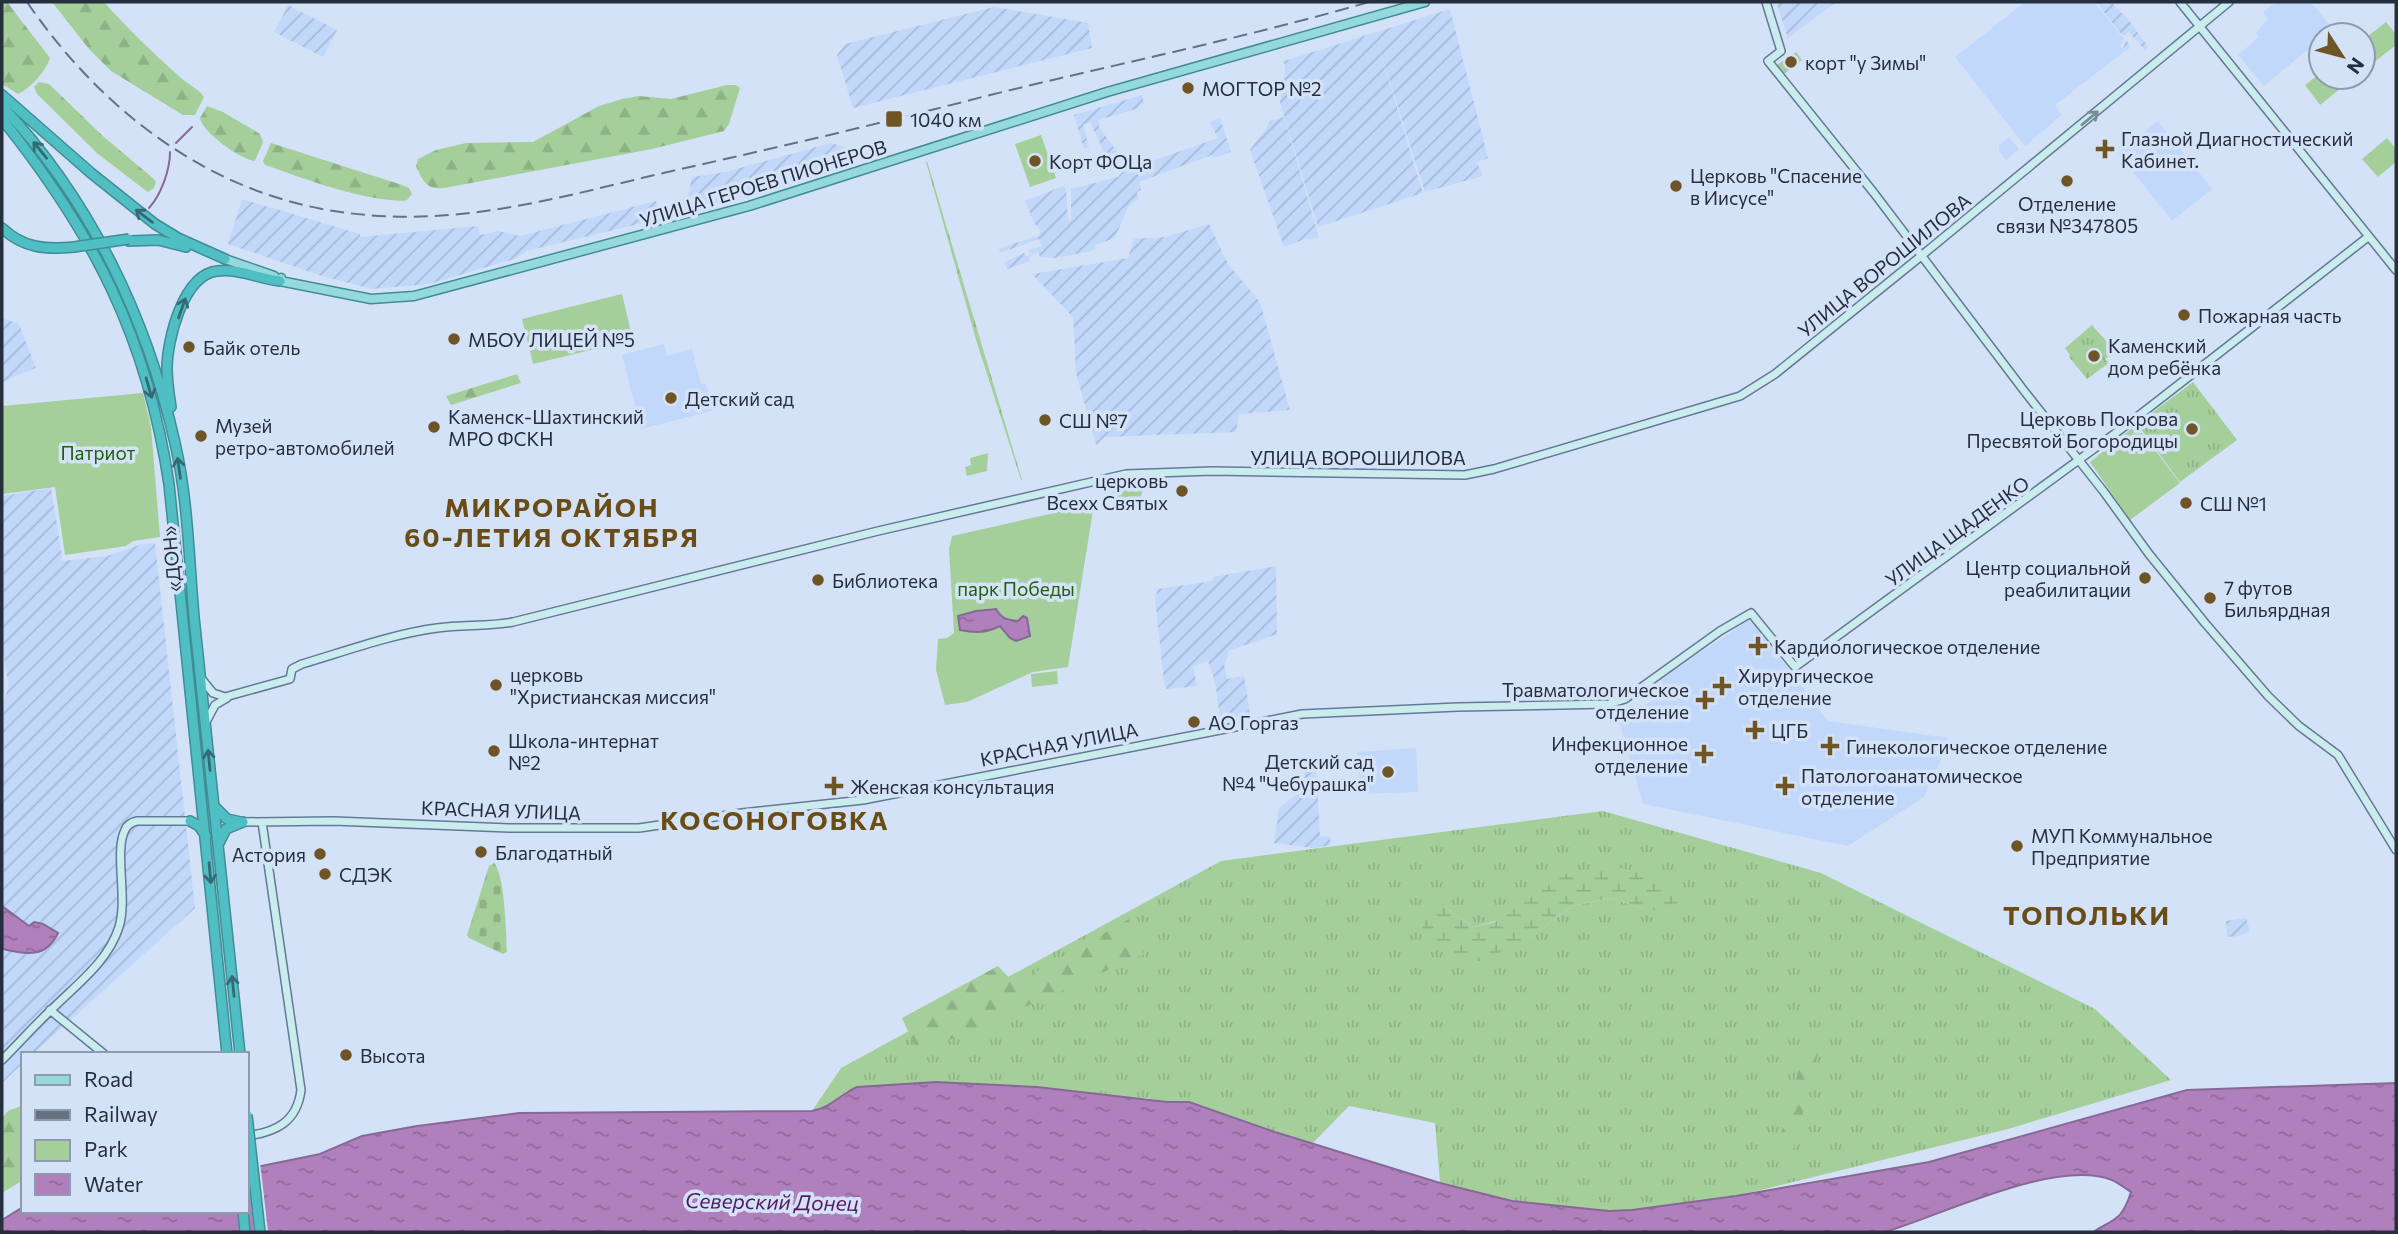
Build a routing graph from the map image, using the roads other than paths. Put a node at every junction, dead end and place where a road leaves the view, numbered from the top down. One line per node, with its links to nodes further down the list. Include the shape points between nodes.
1 (1425, 2): 17 (main road, УЛИЦА ГЕРОЕВ ПИОНЕРОВ, via 1107,92 749,206 414,296 371,299)
2 (1766, 2): 14 (street, via 1781,51 1768,61)
3 (2180, 2): 5 (street)
4 (2229, 2): 5 (street, УЛИЦА ВОРОШИЛОВА)
5 (2200, 25): 12 (street); 14 (street, УЛИЦА ВОРОШИЛОВА, one-way to 5)
6 (2, 95): 15 (highway, one-way to 6, via 155,225)
7 (2, 106): 18 (highway, «ДОН», one-way to 7, via 137,318 109,256 51,164)
8 (2, 119): 10 (highway, «ДОН»)
9 (2, 129): 10 (highway)
10 (33, 157): 24 (highway, «ДОН», one-way to 24, via 65,202 111,285 150,391 169,484)
11 (2, 231): 13 (highway, bridge, via 16,243 51,253)
12 (2368, 237): 16 (street); 19 (street, УЛИЦА ЩАДЕНКО)
13 (129, 240): 15 (highway, via 158,237); 17 (highway, via 175,243)
14 (1922, 255): 19 (street); 22 (street, УЛИЦА ВОРОШИЛОВА, via 1746,394 1488,471 1459,476 1212,471 1126,474 513,622 439,627 387,639 302,664 290,676)
15 (225, 259): 17 (main road, УЛИЦА ГЕРОЕВ ПИОНЕРОВ)
16 (2396, 270)
17 (281, 280): 18 (highway, one-way to 17, via 168,355 190,288 202,276 219,270)
18 (175, 443): 21 (highway, «ДОН», one-way to 18)
19 (2079, 459): 20 (street, УЛИЦА ЩАДЕНКО, via 1795,667); 31 (street, via 2167,577 2253,680 2294,721 2338,755)
20 (1751, 613): 28 (street, КРАСНАЯ УЛИЦА, via 1625,699 1609,704 1302,714 890,795 639,828)
21 (200, 677): 22 (street, via 213,693); 23 (highway, «ДОН»)
22 (231, 697): 23 (street, via 215,705)
23 (205, 723): 25 (highway, «ДОН», one-way to 23)
24 (203, 806): 26 (highway, via 199,816); 29 (highway, «ДОН»)
25 (214, 806): 27 (highway, via 223,817); 30 (highway, «ДОН»)
26 (190, 821): 29 (highway); 32 (street, via 137,821 125,830 118,932 102,959)
27 (243, 822): 28 (street, КРАСНАЯ УЛИЦА); 30 (highway, via 226,829)
28 (262, 822): 38 (street, via 301,1090 298,1106 284,1125)
29 (207, 838): 34 (highway, «ДОН», one-way to 34)
30 (217, 846): 35 (highway, «ДОН», one-way to 30)
31 (2396, 849)
32 (50, 1010): 33 (street); 36 (street)
33 (102, 1052)
34 (227, 1052)
35 (240, 1052)
36 (2, 1060)
37 (248, 1123): 41 (highway, bridge)
38 (248, 1136)
39 (243, 1213): 40 (highway)
40 (245, 1232)
41 (260, 1232)

